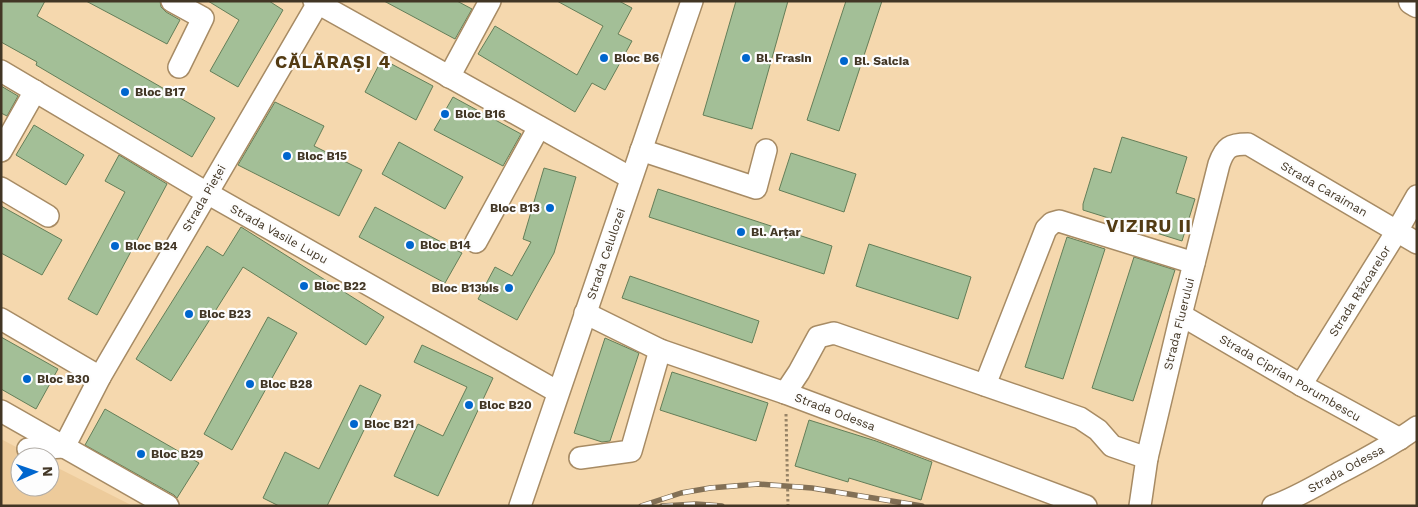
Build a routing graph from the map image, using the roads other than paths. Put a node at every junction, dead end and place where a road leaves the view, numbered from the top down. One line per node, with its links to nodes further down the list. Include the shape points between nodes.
1 (172, 1): 7 (street, via 203,18)
2 (490, 1): 9 (street)
3 (1412, 1): 6 (main road)
4 (316, 2): 9 (street); 18 (street, Strada Pieței)
5 (684, 4): 13 (street, Strada Celulozei)
6 (1417, 4)
7 (179, 67)
8 (1, 72): 10 (street, Strada Vasile Lupu)
9 (449, 77): 11 (street)
10 (35, 91): 15 (street); 18 (street, Strada Vasile Lupu)
11 (539, 127): 16 (street); 22 (street)
12 (1229, 146): 21 (street, Strada Caraiman, via 1248,144); 24 (street, Strada Fluerului, via 1219,164)
13 (641, 150): 14 (street, via 756,188); 16 (street, Strada Celulozei)
14 (766, 150)
15 (1, 151)
16 (631, 178): 25 (street, Strada Celulozei)
17 (1, 188): 20 (street)
18 (207, 193): 29 (street, Strada Pieței); 32 (street, Strada Vasile Lupu)
19 (1417, 196): 21 (street, Strada Răzoarelor)
20 (48, 216)
21 (1397, 231): 23 (street, Strada Caraiman); 31 (street, Strada Răzoarelor)
22 (476, 242)
23 (1417, 243)
24 (1194, 263): 26 (street, Strada Fluerului); 30 (street, via 1059,221 1052,223 1046,229)
25 (585, 313): 28 (street, Strada Odessa); 32 (street, Strada Celulozei)
26 (1181, 315): 31 (street, Strada Ciprian Porumbescu); 39 (street, Strada Fluerului)
27 (1, 319): 29 (street)
28 (660, 350): 33 (street, Strada Odessa); 38 (street, via 631,451)
29 (100, 377): 37 (street, Strada Pieței)
30 (985, 385): 33 (street, via 834,333 818,337); 39 (street, via 1080,418 1098,430 1112,446)
31 (1301, 385): 35 (street, Strada Ciprian Porumbescu)
32 (558, 392): 41 (street, Strada Celulozei)
33 (785, 393): 42 (street, Strada Odessa)
34 (1, 411): 37 (street)
35 (1408, 433): 44 (street, Strada Odessa, via 1290,500)
36 (60, 447): 37 (street)
37 (64, 447): 40 (street)
38 (580, 458)
39 (1147, 458): 43 (street, Strada Fluerului)
40 (168, 506)
41 (520, 506)
42 (1086, 506)
43 (1140, 506)
44 (1273, 506)

